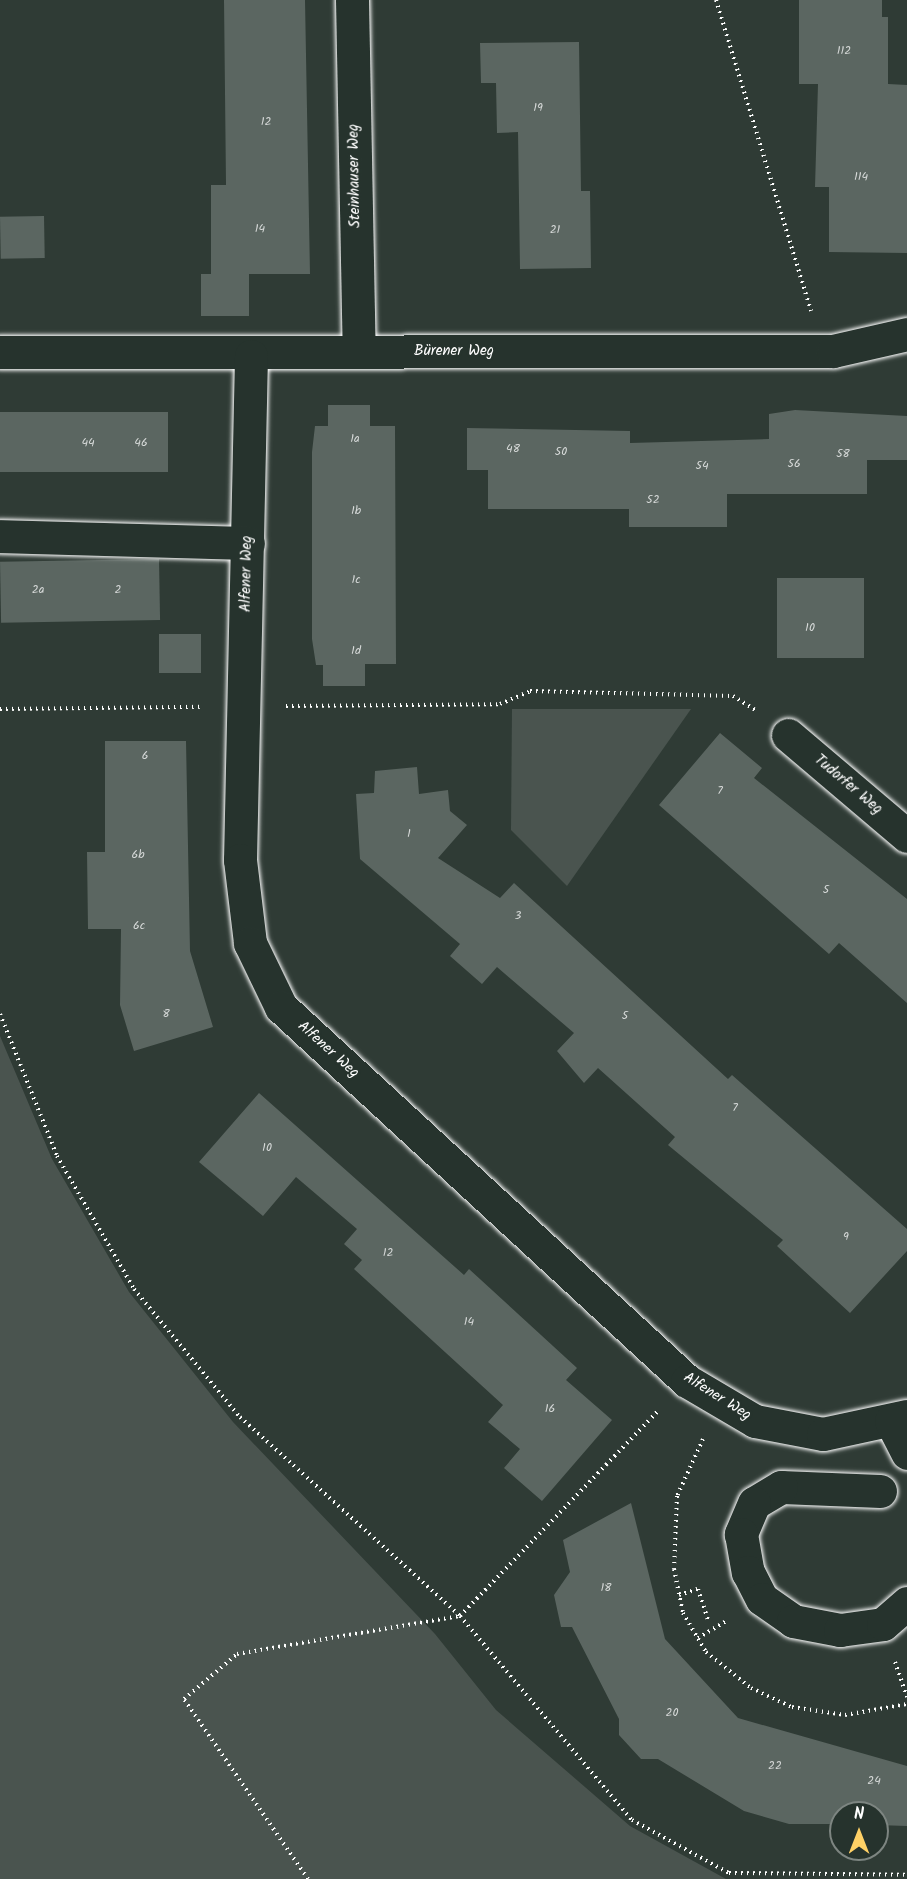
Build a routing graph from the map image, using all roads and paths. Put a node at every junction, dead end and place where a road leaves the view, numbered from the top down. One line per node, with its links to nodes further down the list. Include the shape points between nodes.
1 (352, 0): 6 (street, Steinhauser Weg)
2 (716, 0): 4 (path)
3 (907, 334): 4 (street, Bürener Weg)
4 (824, 351): 6 (street, Bürener Weg)
5 (0, 352): 7 (street, Bürener Weg)
6 (359, 352): 7 (street, Bürener Weg)
7 (251, 356): 9 (street, Alfener Weg)
8 (0, 536): 9 (street)
9 (248, 543): 10 (street, Alfener Weg)
10 (244, 706): 11 (path); 12 (path, via 500,704 530,691 733,696); 15 (street, Alfener Weg, via 240,860 248,931 281,1007)
11 (0, 709)
12 (788, 735): 13 (street, Tudorfer Weg)
13 (907, 836)
14 (0, 1014): 21 (path, via 57,1156 134,1289 240,1417)
15 (687, 1381): 16 (street, Alfener Weg, via 755,1421 824,1434); 21 (path)
16 (899, 1419): 17 (street)
17 (907, 1453)
18 (880, 1491): 20 (street, via 781,1487 754,1503 741,1534 748,1572 762,1599 793,1621 840,1630 883,1624)
19 (679, 1595): 22 (path, via 698,1589)
20 (907, 1603)
21 (460, 1616): 23 (path, via 632,1820 729,1873); 24 (path, via 237,1654 184,1699)
22 (710, 1622)
23 (907, 1875)
24 (308, 1879)

